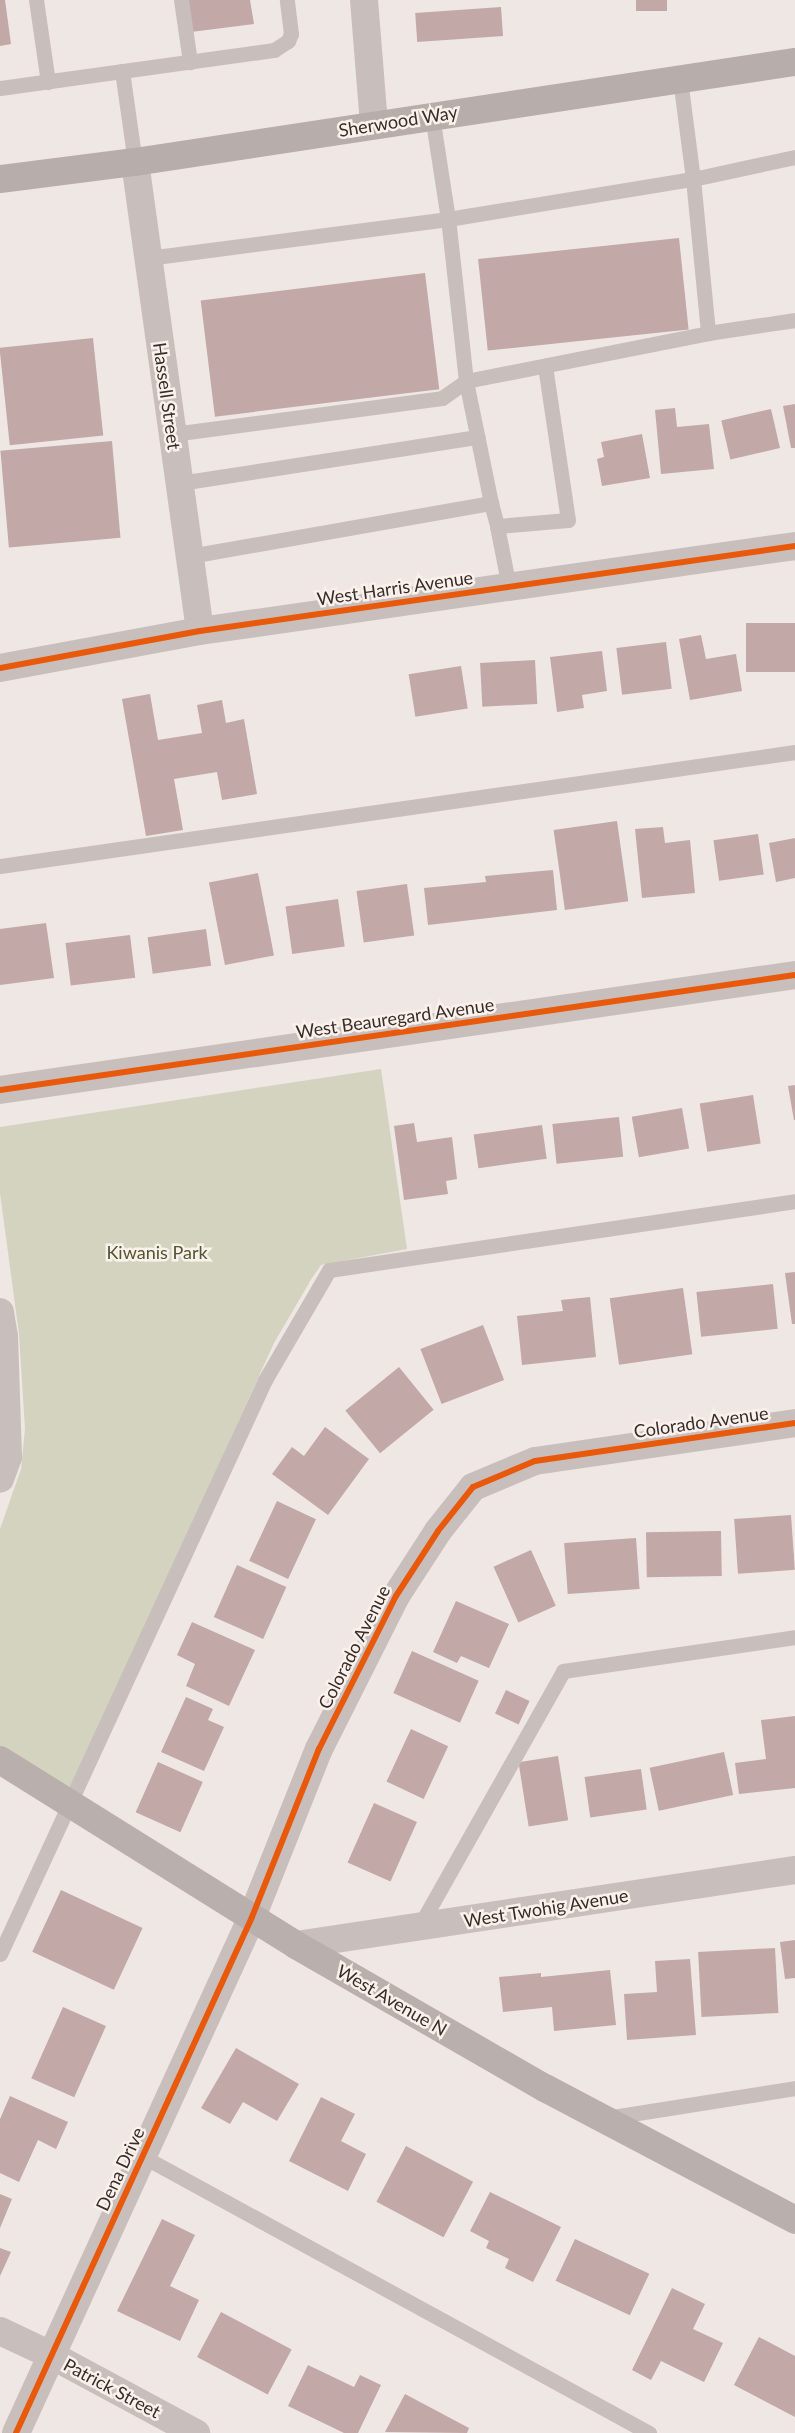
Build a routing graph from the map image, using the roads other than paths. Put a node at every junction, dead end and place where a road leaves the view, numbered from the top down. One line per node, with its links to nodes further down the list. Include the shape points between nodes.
1 (36, 0): 9 (lane)
2 (181, 0): 5 (lane)
3 (287, 0): 5 (lane, via 291,34 281,47)
4 (364, 0): 12 (street)
5 (190, 62): 7 (lane)
6 (795, 62): 8 (main road, Sherwood Way)
7 (122, 71): 9 (lane); 14 (lane)
8 (680, 78): 11 (main road, Sherwood Way); 15 (lane)
9 (48, 82): 10 (lane)
10 (0, 88)
11 (432, 116): 12 (main road, Sherwood Way); 17 (lane)
12 (374, 124): 14 (main road, Sherwood Way)
13 (795, 157): 15 (lane)
14 (135, 162): 16 (main road, Sherwood Way); 18 (street, Hassell Street)
15 (693, 178): 17 (lane); 20 (lane)
16 (0, 180)
17 (448, 219): 18 (lane); 22 (lane)
18 (148, 258): 23 (street, Hassell Street)
19 (795, 320): 20 (lane)
20 (708, 333): 21 (lane)
21 (545, 366): 22 (lane); 27 (lane, via 568,520)
22 (466, 381): 23 (lane, via 442,398); 24 (lane)
23 (173, 434): 25 (street, Hassell Street)
24 (478, 436): 25 (lane); 26 (lane)
25 (180, 483): 29 (street, Hassell Street)
26 (491, 503): 27 (lane); 29 (lane)
27 (497, 526): 30 (lane)
28 (795, 546): 30 (street, West Harris Avenue)
29 (190, 556): 31 (street, Hassell Street)
30 (509, 587): 31 (street, West Harris Avenue)
31 (200, 631): 32 (street, West Harris Avenue)
32 (0, 668)
33 (795, 752): 34 (lane)
34 (0, 866)
35 (795, 975): 36 (street, West Beauregard Avenue)
36 (0, 1090)
37 (795, 1201): 43 (lane, via 329,1270 265,1380)
38 (0, 1319): 40 (street, via 8,1457)
39 (795, 1423): 45 (street, Colorado Avenue, via 535,1461 473,1487 438,1532 396,1596 319,1749)
40 (0, 1479)
41 (795, 1636): 46 (lane, via 563,1670)
42 (0, 1760): 43 (main road, West Avenue N)
43 (68, 1804): 45 (main road, West Avenue N); 48 (lane)
44 (795, 1870): 46 (street, West Twohig Avenue)
45 (252, 1917): 47 (main road, West Avenue N); 51 (street, Dena Drive)
46 (419, 1927): 47 (street, West Twohig Avenue)
47 (296, 1945): 50 (main road, West Avenue N)
48 (0, 1954)
49 (795, 2088): 50 (lane)
50 (602, 2119): 52 (main road, West Avenue N)
51 (142, 2156): 54 (street, Dena Drive); 57 (lane)
52 (795, 2220)
53 (0, 2332): 54 (street, Patrick Street)
54 (51, 2355): 55 (street, Dena Drive); 56 (street, Patrick Street)
55 (16, 2433)
56 (196, 2433)
57 (649, 2433)

